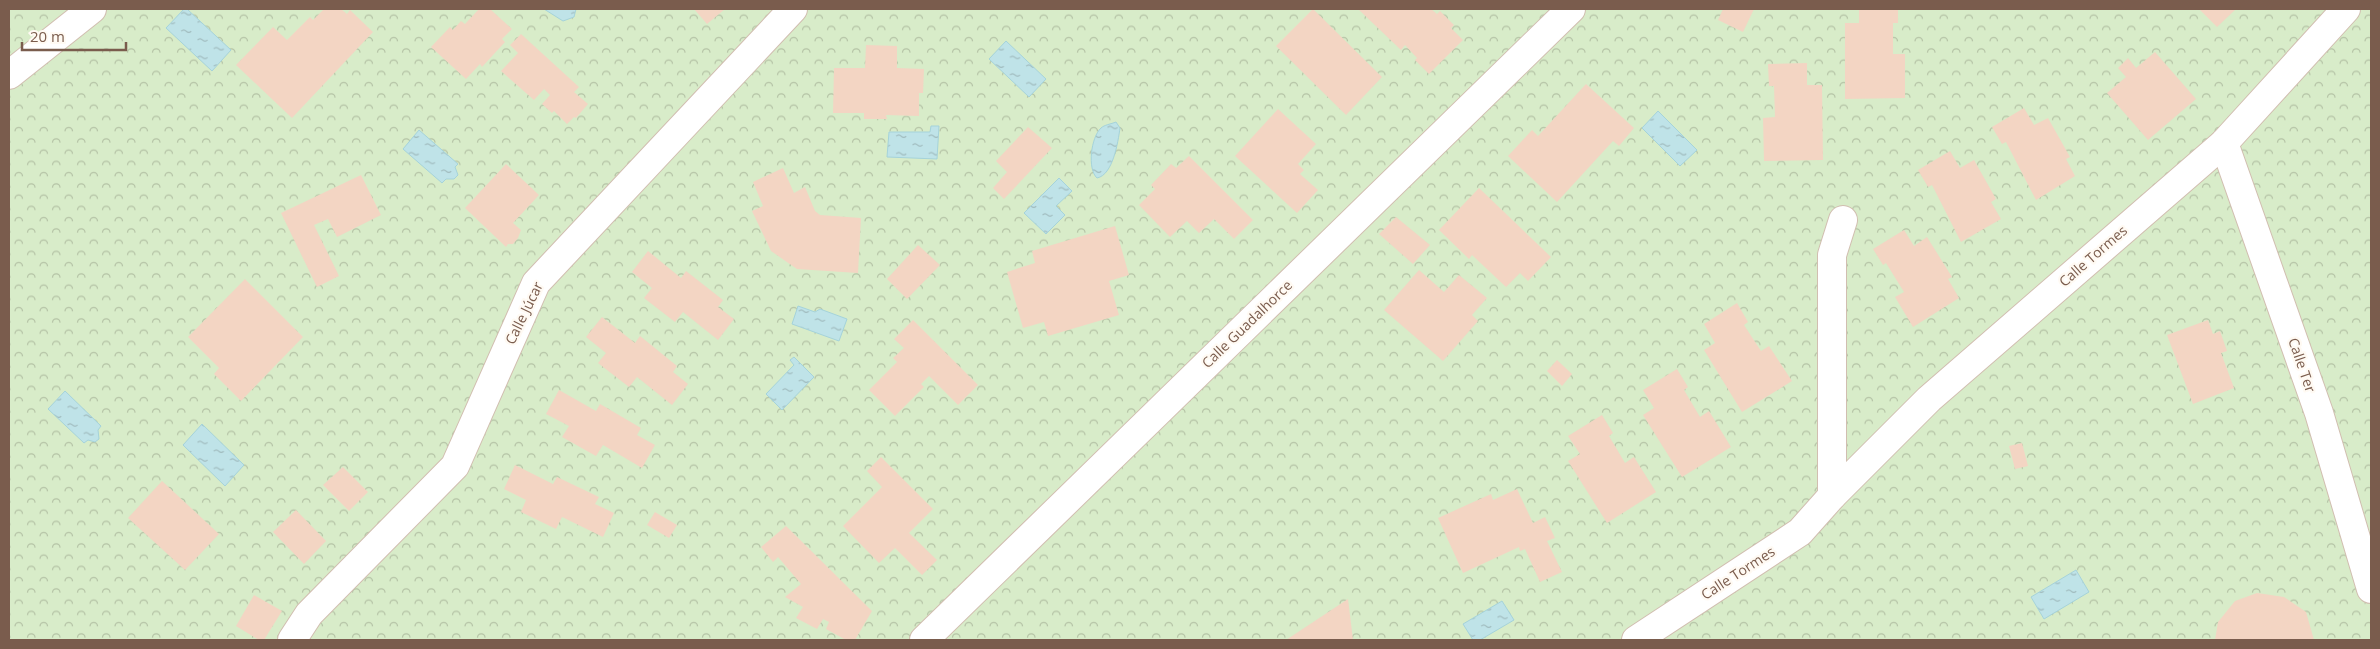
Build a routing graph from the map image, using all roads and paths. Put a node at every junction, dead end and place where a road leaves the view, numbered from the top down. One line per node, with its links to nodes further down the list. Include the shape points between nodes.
1 (92, 9): 5 (street)
2 (793, 9): 10 (street, Calle Júcar, via 536,283 455,466 308,614)
3 (1571, 9): 11 (street, Calle Guadalhorce)
4 (2346, 9): 6 (street, Calle Tormes)
5 (9, 75)
6 (2224, 143): 8 (street, Calle Tormes, via 1929,399); 9 (street, Calle Ter, via 2319,413)
7 (1843, 220): 8 (street, via 1832,255)
8 (1832, 496): 12 (street, Calle Tormes, via 1800,532)
9 (2371, 589)
10 (292, 640)
11 (924, 640)
12 (1636, 640)

